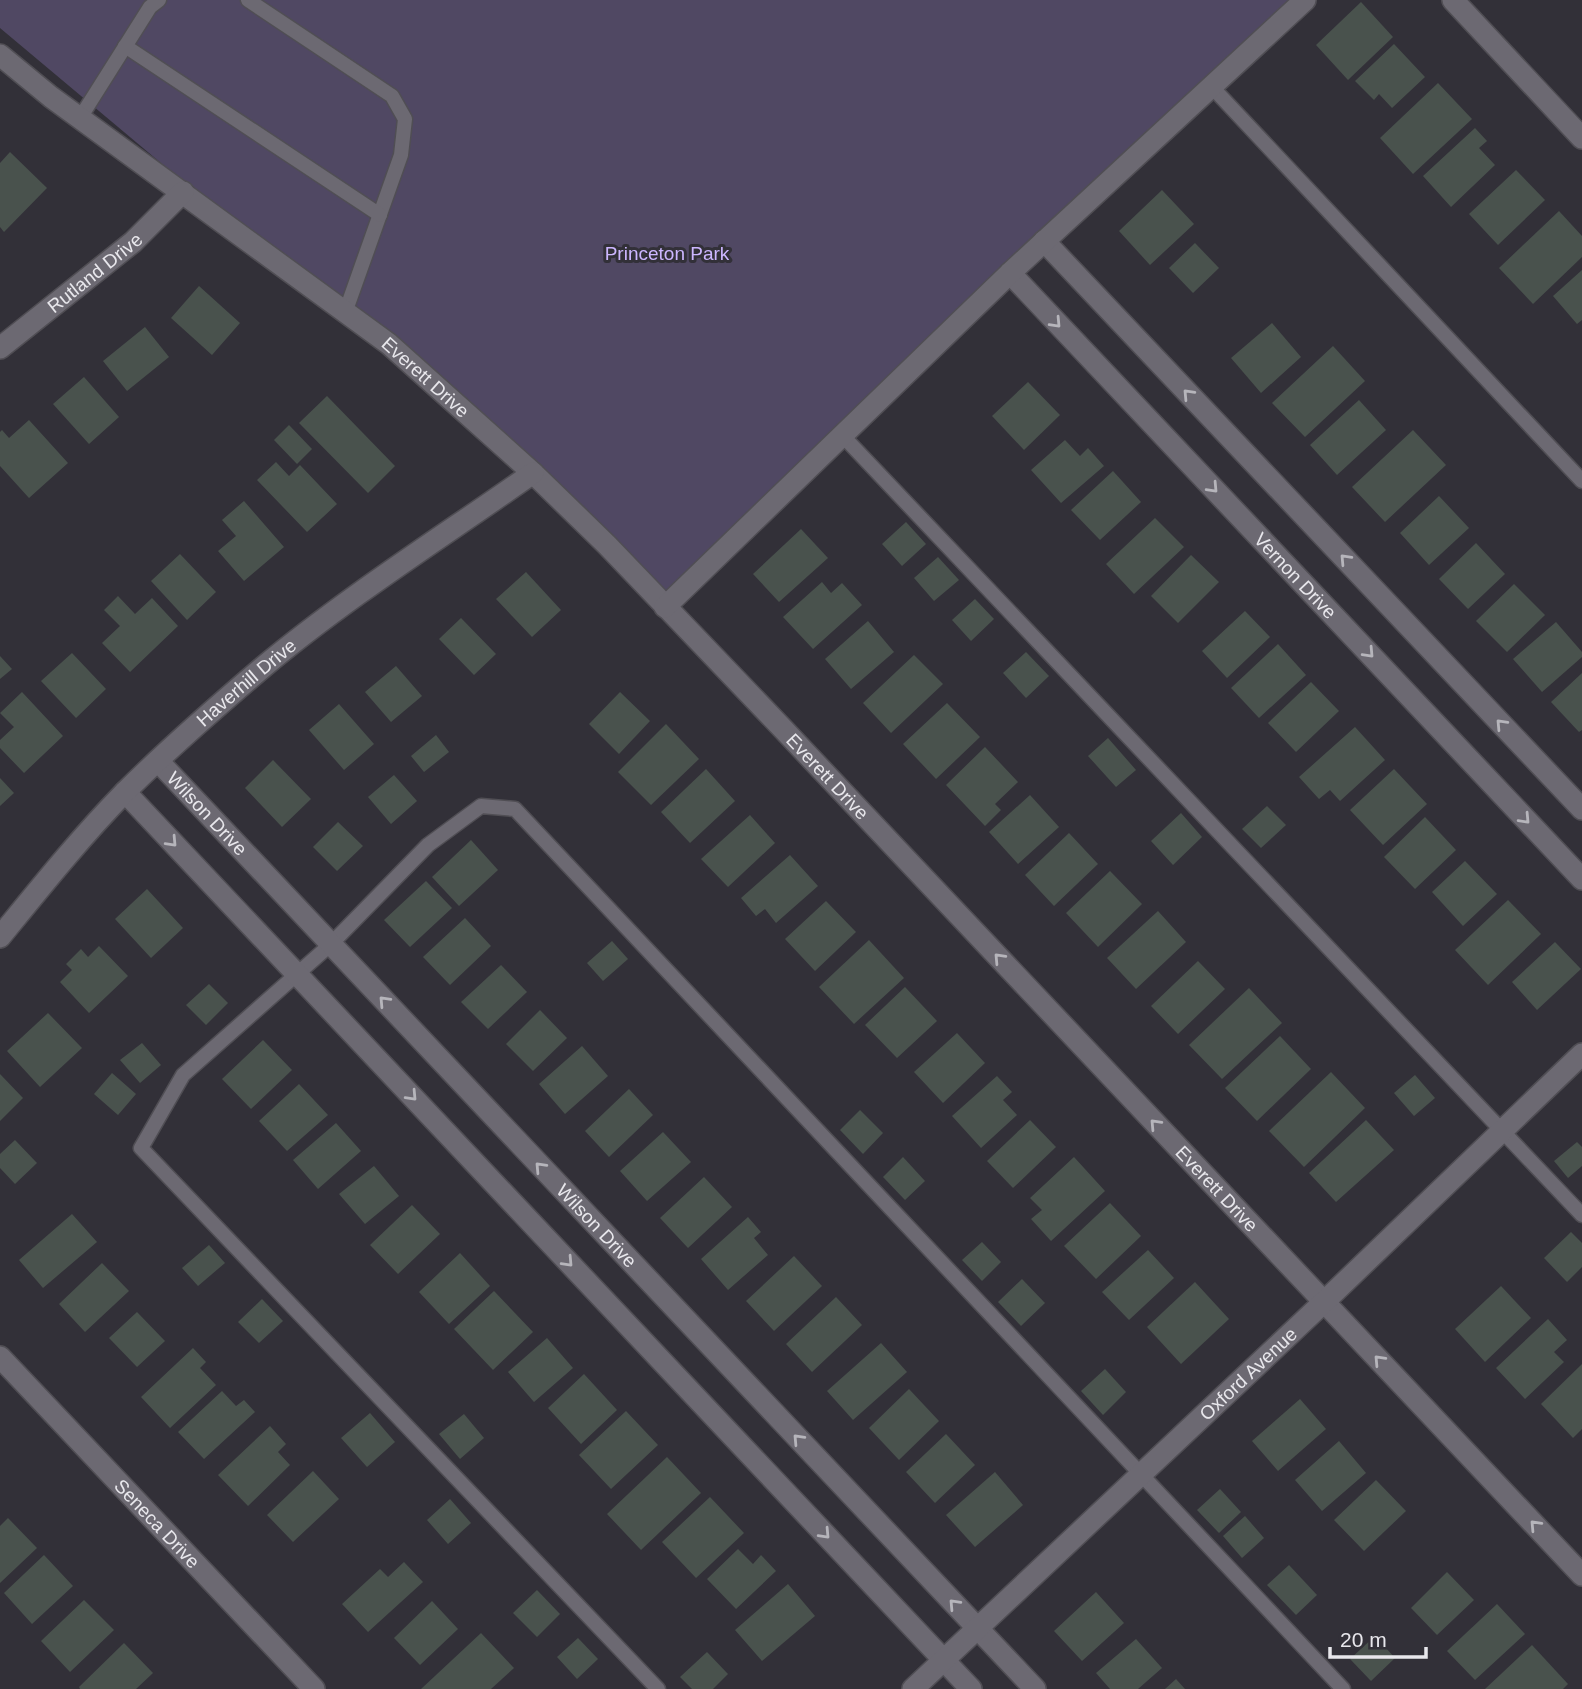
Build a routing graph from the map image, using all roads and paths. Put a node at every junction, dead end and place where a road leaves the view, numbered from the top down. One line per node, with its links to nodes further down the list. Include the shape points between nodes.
1 (159, 0): 5 (lane)
2 (248, 0): 11 (lane, via 392,96 405,119 401,155)
3 (1305, 0): 7 (street)
4 (1453, 0): 9 (street)
5 (125, 46): 8 (lane); 11 (lane)
6 (0, 55): 8 (street, Everett Drive)
7 (1211, 86): 12 (street); 18 (lane)
8 (80, 118): 10 (street, Everett Drive)
9 (1582, 138)
10 (183, 192): 14 (street, Everett Drive); 15 (street, Rutland Drive, via 133,242)
11 (380, 215): 14 (lane)
12 (1044, 241): 13 (street); 22 (street, one-way to 12)
13 (1010, 273): 16 (street); 23 (street, Vernon Drive, one-way to 23)
14 (345, 313): 17 (street, Everett Drive, via 398,352)
15 (0, 348)
16 (842, 435): 19 (street); 28 (lane)
17 (533, 473): 19 (street, Everett Drive); 20 (street, Haverhill Drive, via 274,659)
18 (1582, 481)
19 (664, 607): 30 (street, Everett Drive, one-way to 19)
20 (158, 761): 21 (street, Haverhill Drive); 25 (street, Wilson Drive)
21 (125, 792): 24 (street, Haverhill Drive); 26 (street, one-way to 26)
22 (1582, 809)
23 (1582, 878)
24 (0, 937)
25 (330, 945): 26 (lane); 32 (lane, via 428,845 481,806 515,809); 34 (street, Wilson Drive, one-way to 25)
26 (297, 975): 35 (street, one-way to 35); 37 (lane, via 183,1075 141,1148)
27 (1582, 1055): 28 (street, Oxford Avenue)
28 (1502, 1131): 29 (lane); 30 (street, Oxford Avenue)
29 (1582, 1215)
30 (1324, 1302): 32 (street, Oxford Avenue); 33 (street, Everett Drive, one-way to 30)
31 (0, 1357): 36 (street, Seneca Drive)
32 (1142, 1474): 34 (street, Oxford Avenue); 41 (lane)
33 (1582, 1575)
34 (977, 1628): 35 (street, Oxford Avenue); 40 (street, Wilson Drive)
35 (944, 1660): 38 (street, Oxford Avenue); 39 (street)
36 (314, 1689)
37 (658, 1689)
38 (913, 1689)
39 (971, 1689)
40 (1035, 1689)
41 (1343, 1689)

